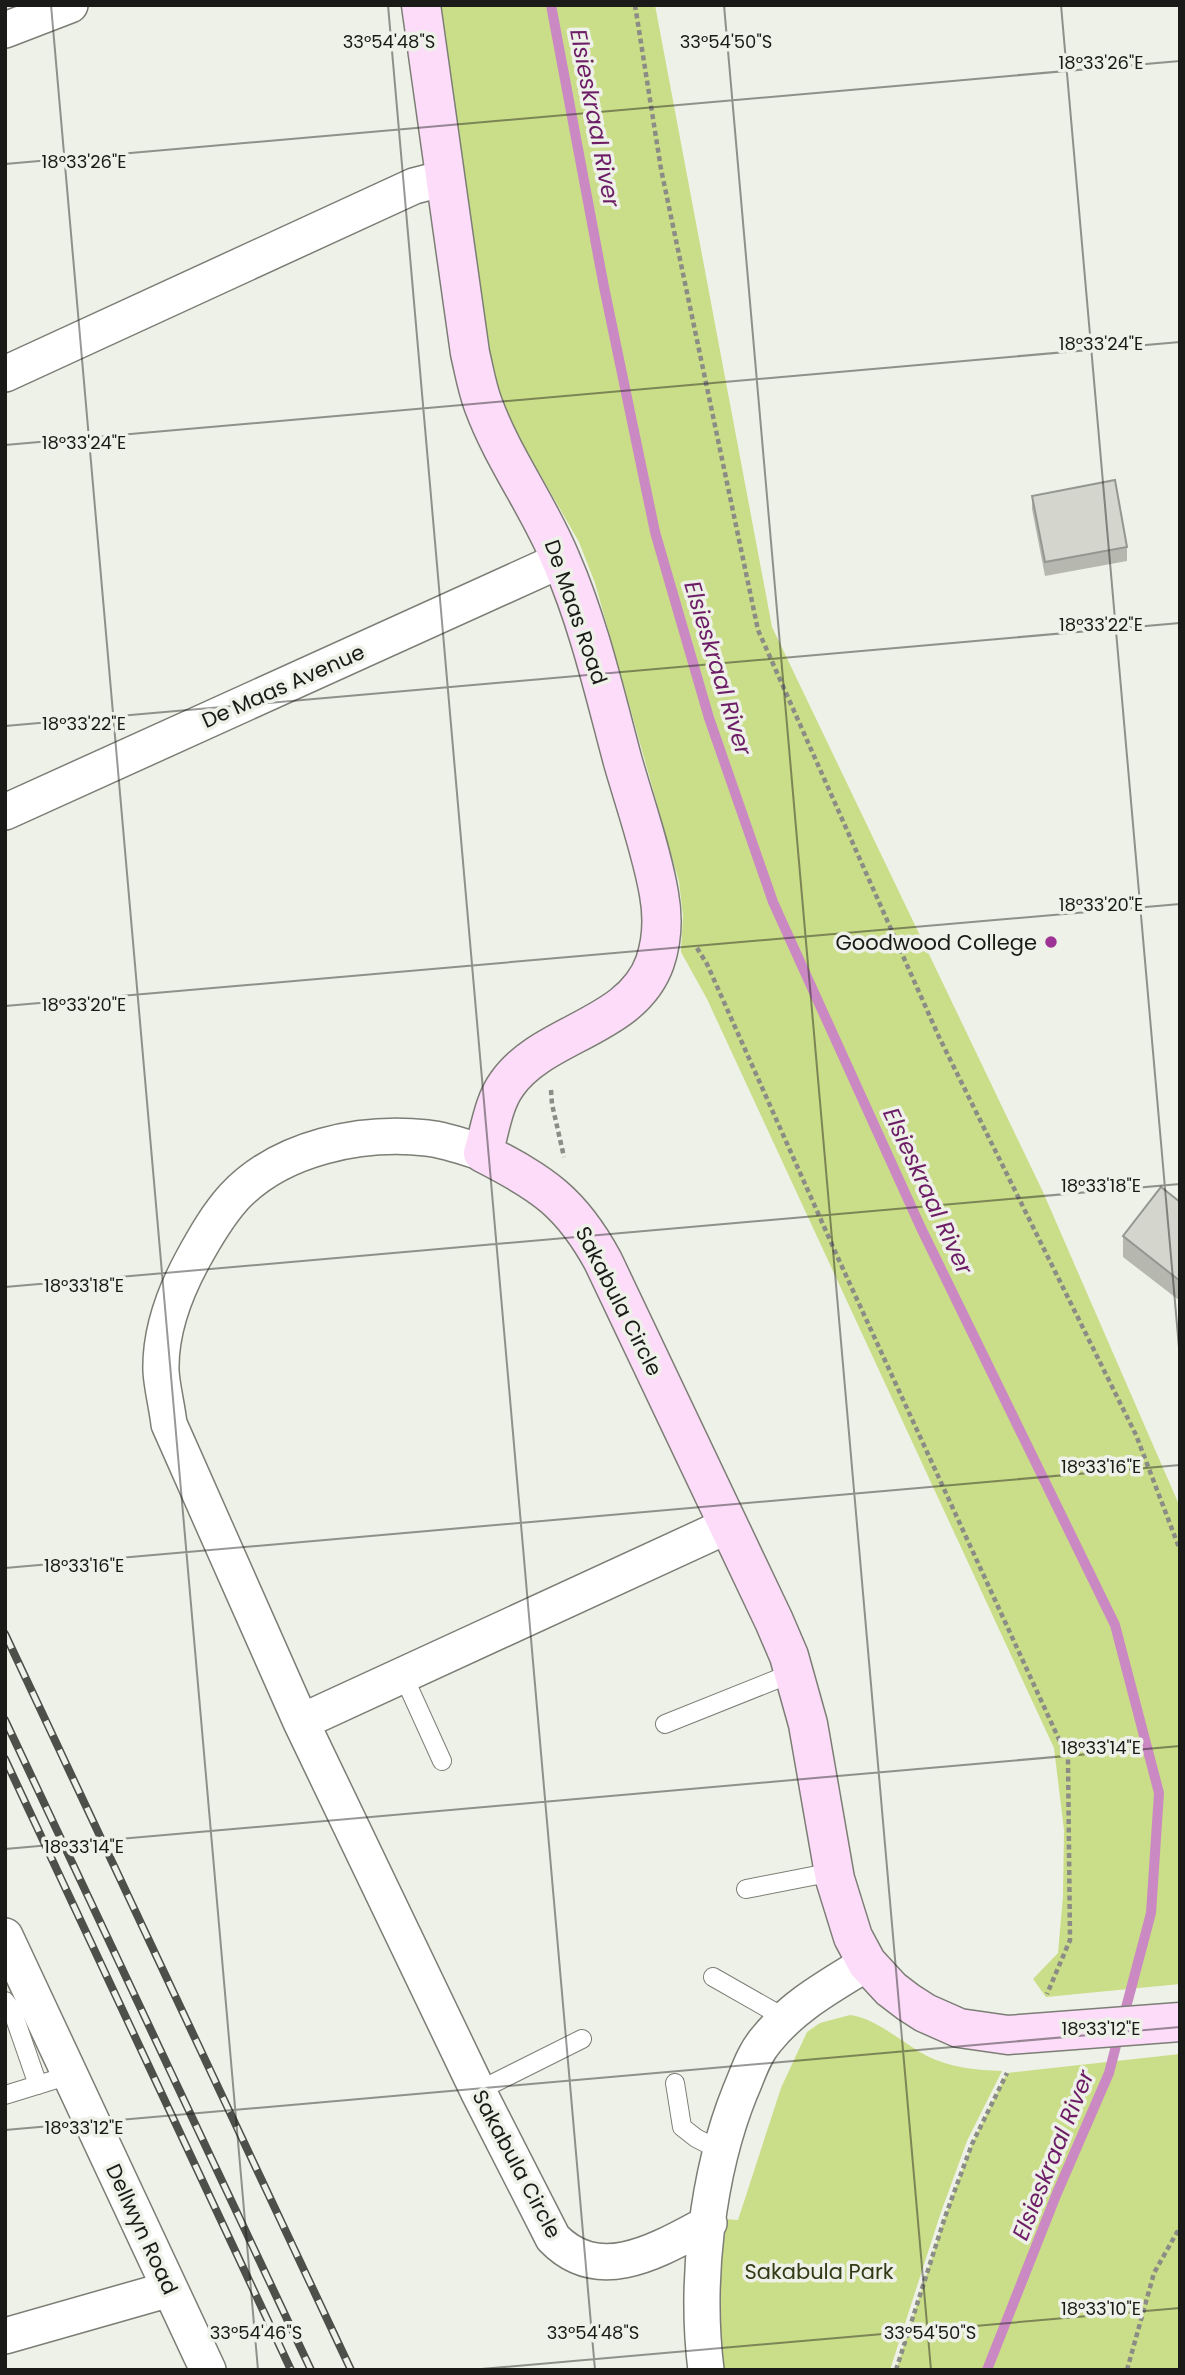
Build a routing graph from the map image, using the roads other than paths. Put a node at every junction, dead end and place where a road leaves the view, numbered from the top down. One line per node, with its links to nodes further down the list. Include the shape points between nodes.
1 (70, 5): 3 (street)
2 (421, 5): 4 (street, De Maas Road)
3 (5, 30)
4 (445, 178): 5 (street, via 414,186); 6 (street, De Maas Road, via 478,391)
5 (5, 374)
6 (562, 560): 7 (street, De Maas Avenue); 8 (street, De Maas Road, via 651,862 659,892 661,931 655,962 640,991 614,1012 533,1059 506,1085)
7 (5, 812)
8 (483, 1153): 9 (street, Sakabula Circle, via 541,1185 582,1225); 12 (street, Sakabula Circle, via 428,1138 379,1137 315,1149 272,1169 235,1197 208,1230 182,1278 166,1328 161,1371 169,1423)
9 (729, 1525): 10 (street, Sakabula Circle); 11 (street)
10 (794, 1672): 13 (lane); 15 (street, Sakabula Circle, via 808,1724)
11 (403, 1675): 12 (street); 14 (lane)
12 (301, 1722): 26 (street, Sakabula Circle)
13 (664, 1724)
14 (442, 1762)
15 (833, 1872): 16 (lane); 18 (street, Sakabula Circle, via 844,1913)
16 (746, 1889)
17 (5, 1936): 24 (street, Dellwyn Road)
18 (867, 1963): 21 (street); 22 (street, Sakabula Circle, via 908,2002 959,2028 1026,2034)
19 (713, 1977): 21 (lane)
20 (5, 2001): 24 (lane)
21 (785, 2018): 28 (street, via 751,2064)
22 (1180, 2022)
23 (582, 2039): 26 (lane)
24 (54, 2080): 27 (lane); 30 (street, Dellwyn Road)
25 (675, 2083): 28 (lane, via 682,2127)
26 (478, 2091): 29 (street, Sakabula Circle, via 552,2238 564,2250 583,2259 611,2262 658,2251)
27 (5, 2095)
28 (721, 2151): 29 (street)
29 (709, 2223): 33 (street, via 702,2301)
30 (170, 2289): 31 (street); 32 (street, Dellwyn Road)
31 (5, 2336)
32 (208, 2370)
33 (706, 2370)

